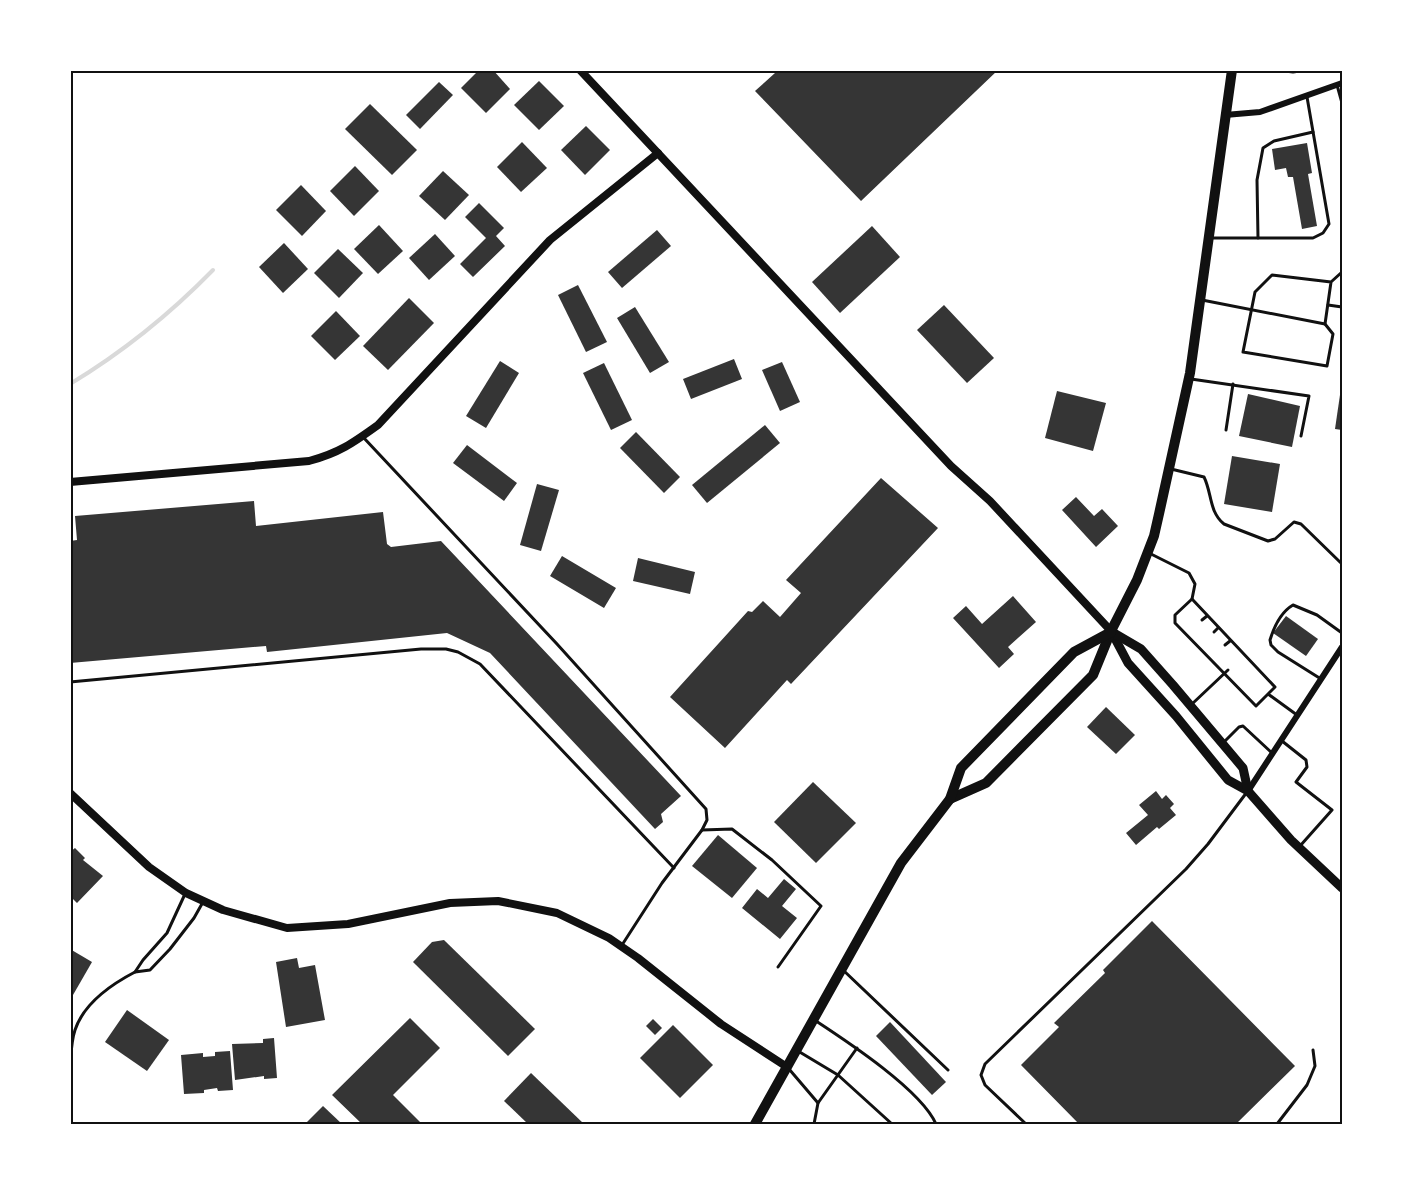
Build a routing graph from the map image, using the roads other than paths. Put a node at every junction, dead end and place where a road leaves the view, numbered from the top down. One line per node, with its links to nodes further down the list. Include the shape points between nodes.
1 (580, 70): 10 (street)
2 (1232, 70): 8 (main road)
3 (1277, 70): 4 (lane)
4 (1307, 70)
5 (1340, 84): 6 (street); 7 (lane)
6 (1307, 96): 8 (street, via 1260,112); 9 (lane)
7 (1342, 103)
8 (1225, 115): 11 (main road)
9 (1313, 132): 12 (lane, via 1274,141 1263,148 1257,180); 12 (lane, via 1329,224 1313,238)
10 (658, 153): 23 (street, via 550,240 378,425); 34 (street)
11 (1208, 238): 12 (lane); 15 (main road)
12 (1258, 238)
13 (1342, 272): 14 (lane)
14 (1331, 282): 16 (lane); 18 (lane, via 1272,275 1255,292)
15 (1200, 300): 18 (lane); 20 (main road)
16 (1328, 305): 17 (lane); 19 (lane)
17 (1342, 307)
18 (1251, 310): 19 (lane); 19 (lane, via 1243,352 1327,366 1333,334)
19 (1325, 324)
20 (1189, 378): 21 (lane); 25 (main road)
21 (1233, 384): 22 (lane); 24 (lane, via 1310,396)
22 (1226, 430)
23 (363, 436): 26 (street, via 332,455 309,461); 64 (lane, via 697,798 706,809 707,820)
24 (1301, 436)
25 (1170, 469): 27 (main road); 28 (lane, via 1204,477 1218,519 1224,524 1268,541 1294,522 1301,524)
26 (70, 482)
27 (1148, 552): 29 (lane, via 1189,573 1195,584); 34 (main road)
28 (1342, 564)
29 (1192, 599): 30 (lane); 37 (lane, via 1175,615 1175,623)
30 (1207, 616): 31 (lane); 32 (lane)
31 (1202, 620)
32 (1218, 628): 35 (lane); 38 (lane)
33 (1191, 630): 37 (lane)
34 (1112, 632): 56 (main road, via 1141,649); 61 (main road, via 1128,663 1228,780); 63 (main road, via 1074,652 961,768); 63 (main road, via 1093,675 986,783)
35 (1214, 632)
36 (1342, 633): 51 (lane, via 1317,615 1293,605 1273,632 1270,643 1274,649)
37 (1186, 635): 41 (lane)
38 (1230, 640): 40 (lane); 43 (lane)
39 (1202, 642): 41 (lane)
40 (1226, 645)
41 (1198, 647): 46 (lane)
42 (1342, 647): 51 (street)
43 (1243, 655): 45 (lane); 47 (lane)
44 (1215, 656): 46 (lane)
45 (1239, 659)
46 (1210, 660): 50 (lane)
47 (1257, 669): 49 (lane); 55 (lane, via 1275,687)
48 (1228, 670): 50 (lane)
49 (1253, 673)
50 (1224, 674): 54 (lane); 56 (lane)
51 (1322, 679): 57 (street)
52 (70, 682): 66 (lane, via 384,652 458,652 480,664)
53 (1242, 684): 54 (lane)
54 (1238, 688): 55 (lane, via 1256,706)
55 (1268, 694): 57 (lane)
56 (1191, 705): 59 (main road)
57 (1297, 715): 58 (street)
58 (1280, 740): 60 (street); 65 (lane, via 1306,760 1307,766 1296,782 1332,810)
59 (1222, 743): 60 (lane, via 1243,726); 61 (main road, via 1243,768)
60 (1272, 753): 61 (street)
61 (1248, 791): 65 (main road); 87 (lane, via 1186,869 985,1064 981,1075 985,1085)
62 (70, 794): 68 (street, via 149,867)
63 (950, 799): 72 (main road, via 901,863)
64 (702, 830): 66 (lane); 71 (lane, via 732,829 821,906)
65 (1299, 847): 67 (main road)
66 (674, 867): 70 (lane)
67 (1342, 888)
68 (186, 893): 69 (street); 73 (lane, via 167,933)
69 (203, 902): 70 (street, via 287,928 348,924 450,903 498,901 557,913); 73 (lane, via 178,941 150,970)
70 (621, 946): 79 (street, via 721,1024)
71 (778, 967)
72 (841, 969): 74 (main road); 80 (lane)
73 (135, 972): 78 (lane, via 85,1010 74,1032)
74 (813, 1019): 75 (lane); 76 (main road)
75 (857, 1048): 81 (lane); 86 (lane, via 899,1082)
76 (796, 1050): 79 (main road); 81 (lane)
77 (1313, 1050): 88 (lane, via 1315,1066 1307,1085)
78 (70, 1067)
79 (787, 1067): 82 (lane); 83 (main road)
80 (948, 1070)
81 (838, 1075): 82 (lane); 85 (lane)
82 (818, 1103): 84 (lane)
83 (755, 1125)
84 (814, 1125)
85 (892, 1125)
86 (936, 1125)
87 (1026, 1125)
88 (1277, 1125)

